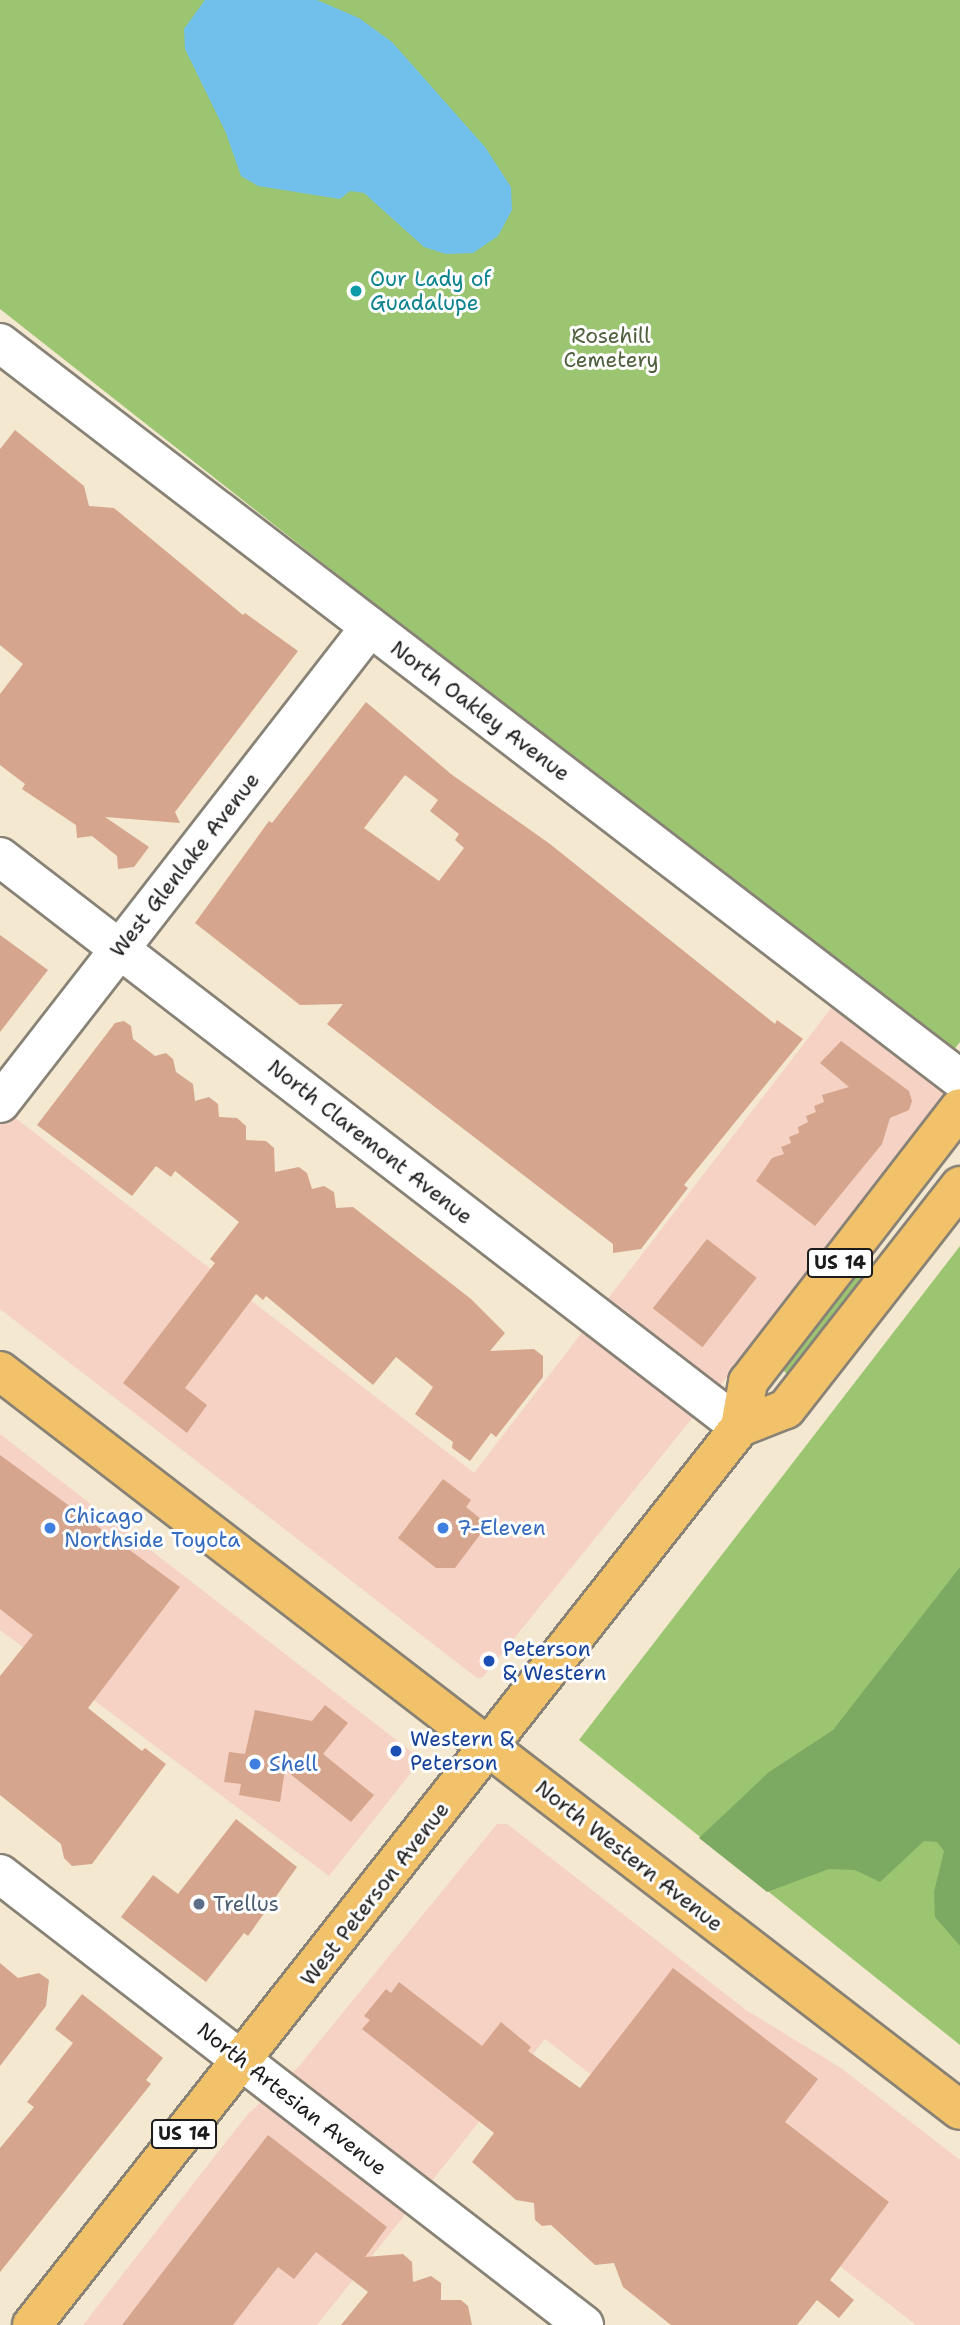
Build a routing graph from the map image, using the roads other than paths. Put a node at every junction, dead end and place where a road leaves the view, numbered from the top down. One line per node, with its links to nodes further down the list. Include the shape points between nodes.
1 (0, 343): 2 (street, North Oakley Avenue)
2 (370, 627): 4 (street, West Glenlake Avenue); 5 (street, North Oakley Avenue)
3 (0, 857): 4 (street, North Claremont Avenue)
4 (120, 949): 6 (street, West Glenlake Avenue); 10 (street, North Claremont Avenue)
5 (960, 1079)
6 (0, 1103)
7 (960, 1108): 10 (main road, West Peterson Avenue / US 14, via 748,1382)
8 (960, 1186): 10 (main road, US 14, via 786,1409)
9 (0, 1371): 11 (main road, North Western Avenue)
10 (740, 1427): 11 (main road, West Peterson Avenue / US 14)
11 (490, 1749): 13 (main road, West Peterson Avenue / US 14); 14 (main road, North Western Avenue)
12 (0, 1874): 13 (street, North Artesian Avenue)
13 (243, 2061): 15 (main road, West Peterson Avenue / US 14); 16 (street, North Artesian Avenue)
14 (960, 2110)
15 (32, 2325)
16 (584, 2325)

